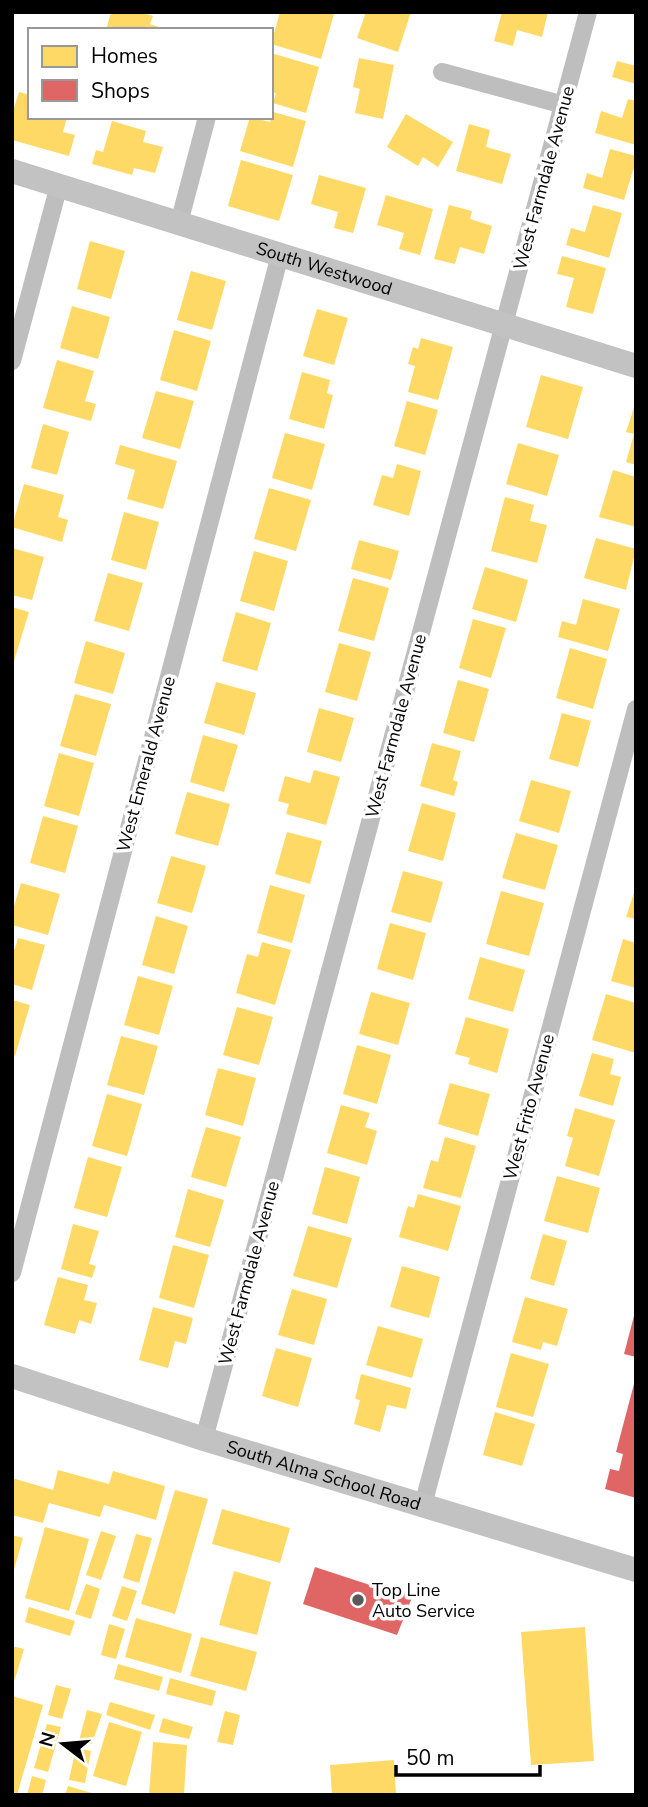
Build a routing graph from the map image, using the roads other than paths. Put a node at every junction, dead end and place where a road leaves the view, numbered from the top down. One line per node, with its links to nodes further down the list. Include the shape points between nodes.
1 (588, 12): 3 (street, West Farmdale Avenue)
2 (442, 72): 3 (street)
3 (564, 105): 9 (street, West Farmdale Avenue)
4 (206, 119): 7 (street)
5 (12, 171): 6 (street, South Westwood)
6 (59, 185): 7 (street, South Westwood); 10 (street)
7 (179, 223): 8 (street, South Westwood)
8 (280, 255): 9 (street, South Westwood); 13 (street, West Emerald Avenue)
9 (504, 325): 11 (street, South Westwood); 15 (street, West Farmdale Avenue)
10 (12, 361)
11 (636, 366)
12 (636, 709): 16 (street, West Frito Avenue)
13 (12, 1273)
14 (12, 1376): 15 (street, South Alma School Road)
15 (204, 1440): 16 (street, South Alma School Road)
16 (423, 1505): 17 (street, South Alma School Road)
17 (636, 1570)

